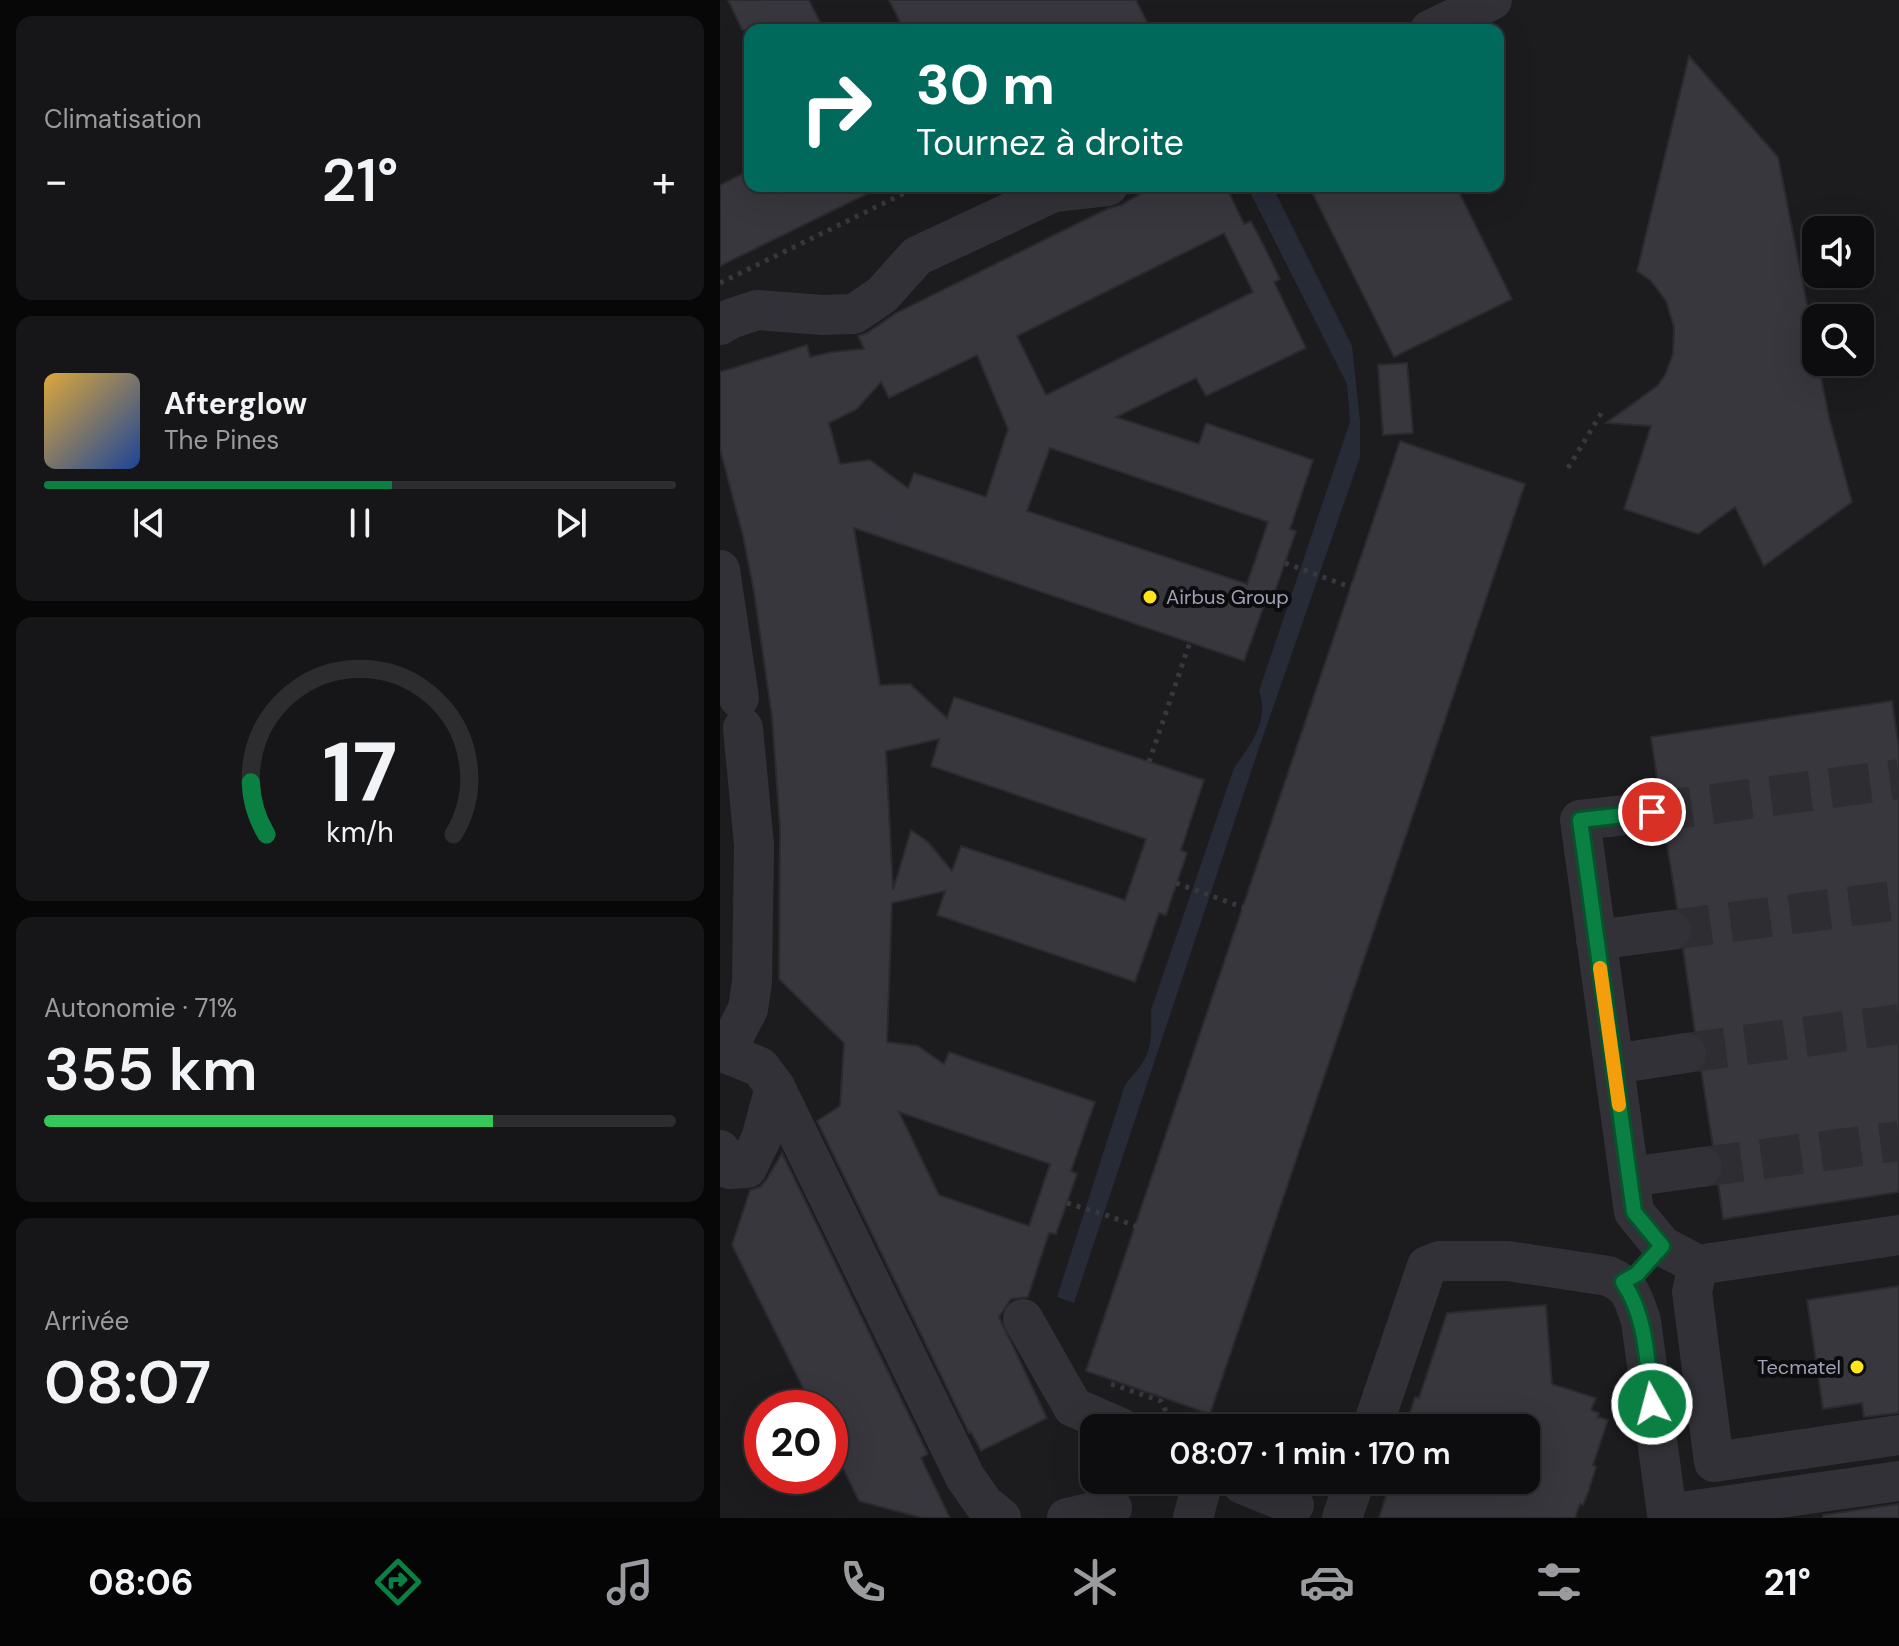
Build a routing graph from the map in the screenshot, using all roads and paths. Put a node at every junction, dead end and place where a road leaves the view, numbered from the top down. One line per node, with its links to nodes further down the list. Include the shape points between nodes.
1 (1492, 0): 2 (lane)
2 (1442, 24)
3 (907, 192): 5 (path)
4 (1054, 192): 6 (lane, via 917,256 882,295 854,314 757,310)
5 (720, 283)
6 (720, 325)
7 (1602, 412): 8 (path)
8 (1568, 468)
9 (1285, 563): 11 (path)
10 (720, 570): 19 (lane, via 754,845 748,1009)
11 (1380, 598)
12 (1190, 642): 13 (path)
13 (1149, 762)
14 (1652, 812): 18 (lane, via 1580,820)
15 (1176, 883): 16 (path)
16 (1275, 919)
17 (1671, 930): 18 (lane)
18 (1596, 940): 21 (lane)
19 (720, 1051): 22 (lane, via 760,1067)
20 (1686, 1053): 21 (lane)
21 (1614, 1064): 25 (lane)
22 (775, 1087): 23 (lane, via 747,1168 729,1169); 41 (lane, via 965,1477)
23 (720, 1150)
24 (1702, 1167): 25 (lane)
25 (1629, 1177): 29 (lane, via 1634,1212)
26 (1067, 1203): 28 (path)
27 (1899, 1235): 30 (lane)
28 (1166, 1238)
29 (1662, 1246): 30 (lane); 31 (lane)
30 (1698, 1265): 35 (lane, via 1692,1292 1714,1462)
31 (1623, 1282): 34 (lane, via 1508,1261 1440,1261 1427,1266); 36 (lane, via 1641,1321 1667,1514)
32 (1023, 1319): 33 (lane, via 1073,1407)
33 (1089, 1414)
34 (1377, 1414)
35 (1899, 1435)
36 (1899, 1481)
37 (1267, 1494): 39 (lane)
38 (1350, 1494): 43 (lane)
39 (1294, 1505)
40 (1112, 1508): 42 (lane)
41 (1001, 1518)
42 (1067, 1518)
43 (1342, 1518)

